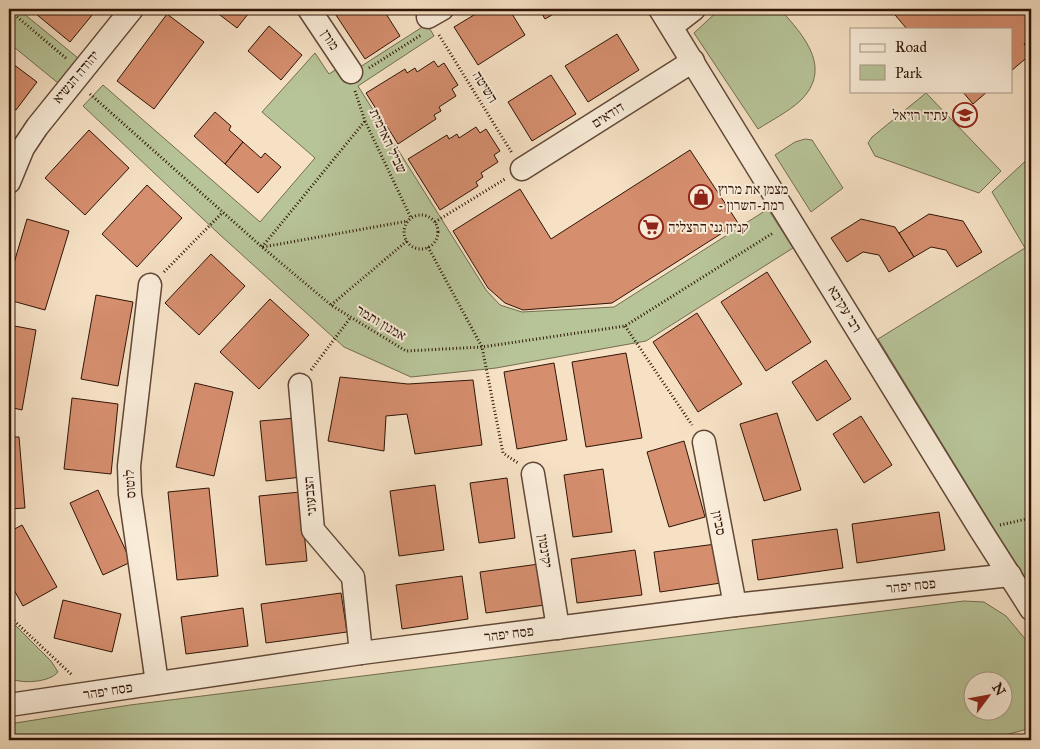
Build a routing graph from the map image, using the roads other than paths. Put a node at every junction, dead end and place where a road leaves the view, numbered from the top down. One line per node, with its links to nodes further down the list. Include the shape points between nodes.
1 (132, 9): 7 (street, יהודה הנשיא)
2 (309, 9): 6 (street, מורן)
3 (694, 9): 4 (street)
4 (666, 18): 5 (street, רבי עקיבא)
5 (693, 61): 8 (street, דודאים); 14 (street, רבי עקיבא)
6 (351, 72)
7 (16, 152): 9 (street, יהודה הנשיא)
8 (522, 169)
9 (9, 182)
10 (150, 285): 19 (street, לוטוס, via 129,466 130,494)
11 (300, 385): 18 (street, הצבעוני, via 313,530 353,577)
12 (704, 442): 15 (street, סביון)
13 (532, 474): 17 (street, יקינטון)
14 (1010, 575): 15 (street, פסח יפהר); 16 (street, רבי עקיבא)
15 (734, 605): 17 (street, פסח יפהר)
16 (1031, 609)
17 (558, 628): 18 (street, פסח יפהר)
18 (361, 653): 19 (street, פסח יפהר)
19 (157, 683): 20 (street, פסח יפהר)
20 (9, 705)

